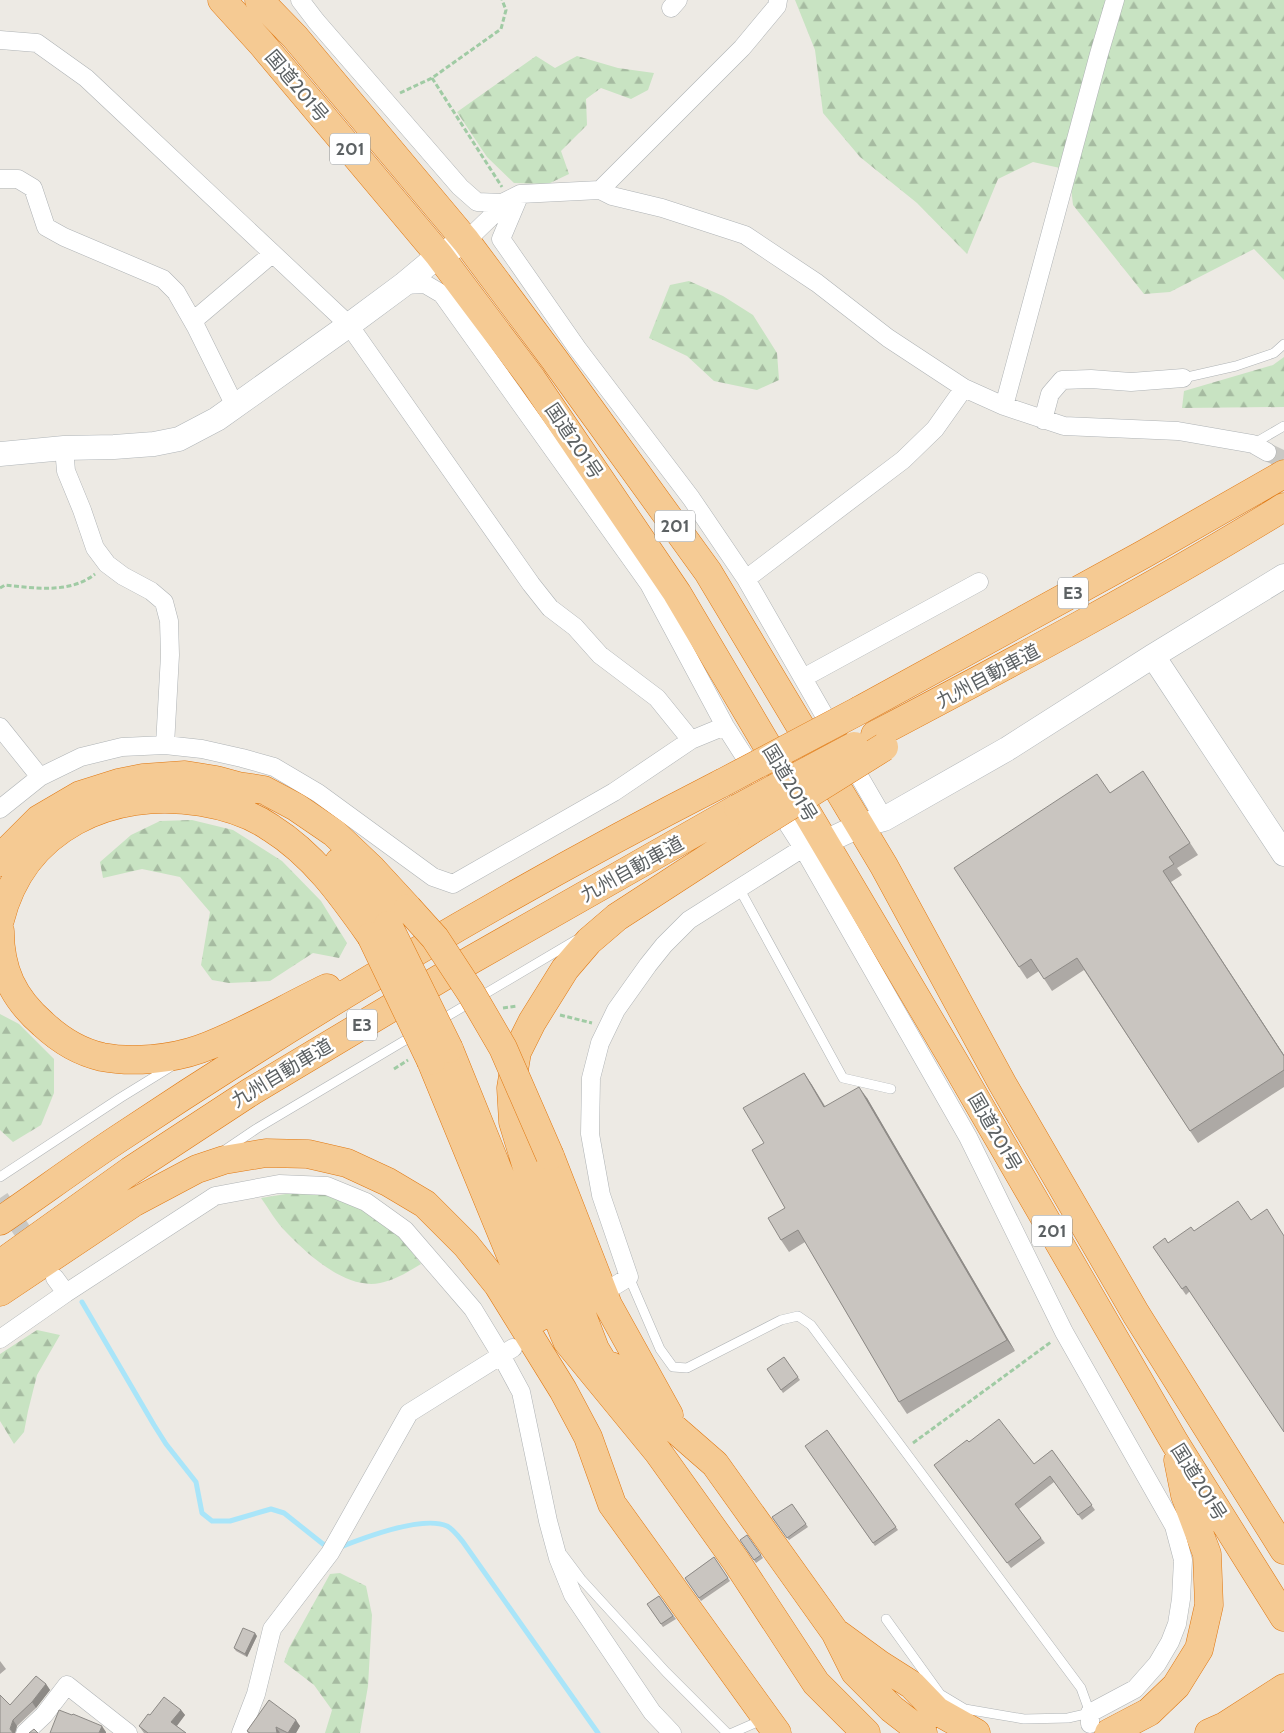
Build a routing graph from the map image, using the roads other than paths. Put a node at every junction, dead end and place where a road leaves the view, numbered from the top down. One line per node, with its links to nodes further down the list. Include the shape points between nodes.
1 (206, 0): 10 (highway, 201)
2 (222, 0): 10 (highway, 国道201号 / 201)
3 (258, 0): 8 (highway, 国道201号 / 201)
4 (271, 0): 8 (highway, 201)
5 (300, 0): 13 (street, via 470,197 477,202)
6 (778, 0): 12 (street, via 777,6 742,48)
7 (1116, 0): 24 (street)
8 (295, 37): 14 (highway, 国道201号 / 201)
9 (0, 40): 15 (street, via 37,43 86,78)
10 (261, 43): 16 (highway, 国道201号 / 201)
11 (0, 179): 18 (street, via 18,179 33,188 46,227 163,279 176,292)
12 (600, 190): 13 (street); 22 (street, via 745,235 888,338)
13 (511, 199): 14 (street); 33 (street, via 501,239 577,348 691,498)
14 (466, 241): 16 (street); 44 (highway, 国道201号 / 201, via 708,572)
15 (272, 254): 18 (street); 19 (street)
16 (439, 255): 17 (street); 45 (highway, 国道201号 / 201, via 532,379 677,593)
17 (402, 285): 19 (street); 37 (street, via 425,284 442,294 649,584)
18 (193, 321): 23 (street)
19 (349, 325): 23 (street); 39 (street, via 550,608 575,627 600,655 657,698)
20 (1284, 344): 21 (lane, via 1274,353 1236,366)
21 (1183, 378): 25 (street, via 1131,382 1091,378 1062,380 1050,394)
22 (964, 388): 24 (street); 33 (street, via 935,429 903,460)
23 (235, 406): 27 (street, via 179,439 154,444)
24 (1004, 406): 25 (street)
25 (1044, 420): 28 (street, via 1064,426 1178,431)
26 (1284, 426): 28 (lane)
27 (64, 448): 29 (street); 40 (street, via 66,471 95,548 107,564 164,602 169,621 170,655)
28 (1260, 448)
29 (0, 454)
30 (1284, 474): 49 (highway, 九州自動車道 / E3, bridge, via 860,710)
31 (1284, 507): 43 (highway, 九州自動車道 / E3, bridge)
32 (1284, 576): 35 (street)
33 (746, 579): 36 (street)
34 (978, 582): 36 (street)
35 (1153, 656): 44 (street, via 1008,749); 46 (street)
36 (803, 678): 44 (street)
37 (725, 726): 39 (street); 45 (street)
38 (0, 727): 41 (street)
39 (691, 740): 40 (street, via 614,792 453,884 433,877 318,793 274,767 202,749)
40 (166, 745): 41 (street, via 122,747 81,757)
41 (40, 777): 42 (street)
42 (0, 809)
43 (745, 819): 50 (highway); 60 (highway, 九州自動車道 / E3, via 470,960 252,1091 130,1171)
44 (871, 823): 45 (street); 69 (highway, 国道201号 / 201, via 884,866 1002,1083)
45 (814, 845): 48 (street); 71 (highway, 国道201号 / 201, via 955,1063); 81 (street, via 968,1137 1064,1332 1174,1526 1183,1560 1182,1599 1170,1642 1157,1664)
46 (1284, 854)
47 (0, 862): 52 (highway, via 40,819 80,795 143,778 185,775 238,786 306,829 360,882)
48 (739, 888): 56 (lane, via 843,1078); 62 (street, via 690,920 664,945 616,1010 600,1043 591,1078 590,1134 601,1195)
49 (493, 906): 54 (highway); 59 (highway, 九州自動車道 / E3, via 234,1064)
50 (617, 916): 57 (lane, via 256,1130); 66 (highway, via 565,969 532,1022 518,1052 511,1088 514,1122 531,1181)
51 (0, 920): 52 (highway, via 16,876 45,841 68,824 94,811 124,802 178,798 241,813 277,832 323,872 343,897)
52 (389, 923): 55 (highway, bridge); 70 (highway, bridge, via 435,938 472,992 503,1048 550,1156 608,1306)
53 (0, 930): 54 (highway, via 7,978 16,995 32,1015 69,1044 102,1057 135,1060)
54 (199, 1050): 58 (lane)
55 (440, 1055): 68 (highway, via 507,1247 543,1328); 72 (highway, via 567,1341)
56 (892, 1089)
57 (197, 1169): 63 (highway, via 133,1202); 68 (highway, via 224,1160 266,1153 308,1154 347,1163 388,1182 424,1204 466,1245 498,1285)
58 (0, 1176)
59 (0, 1221)
60 (0, 1264)
61 (55, 1278): 64 (street)
62 (623, 1281): 81 (lane, via 673,1368 687,1368 781,1320 798,1316 811,1325 1081,1688)
63 (0, 1292)
64 (66, 1293): 65 (street); 67 (street, via 215,1196 279,1184 327,1186 366,1202 405,1230)
65 (0, 1339)
66 (595, 1348): 70 (highway, via 637,1396); 72 (highway)
67 (507, 1351): 74 (street, via 521,1392); 85 (street, via 409,1413 330,1552 272,1629 256,1694)
68 (562, 1390): 82 (highway, via 588,1437 612,1504)
69 (1186, 1394): 73 (highway); 75 (highway, 国道201号 / 201)
70 (677, 1429): 78 (highway, via 715,1464)
71 (1175, 1443): 76 (highway, 国道201号 / 201); 81 (highway, via 1185,1496 1207,1554 1210,1605 1199,1649 1176,1686 1148,1712)
72 (658, 1452): 89 (highway, via 736,1561 816,1683)
73 (1284, 1521)
74 (553, 1542): 86 (street, via 573,1595 652,1712); 87 (lane, via 580,1579)
75 (1284, 1550)
76 (1284, 1616)
77 (886, 1619): 81 (lane, via 940,1694 965,1709 1024,1719 1068,1718)
78 (835, 1632): 90 (highway, via 855,1672 892,1709); 91 (highway, via 912,1685 937,1710)
79 (1284, 1688): 92 (highway)
80 (1284, 1713): 93 (highway)
81 (1096, 1723)
82 (777, 1728): 88 (lane)
83 (25, 1733): 84 (street, via 44,1716 67,1685)
84 (128, 1733)
85 (241, 1733)
86 (672, 1733)
87 (727, 1733)
88 (732, 1733)
89 (866, 1733)
90 (923, 1733)
91 (976, 1733)
92 (1209, 1733)
93 (1256, 1733)

